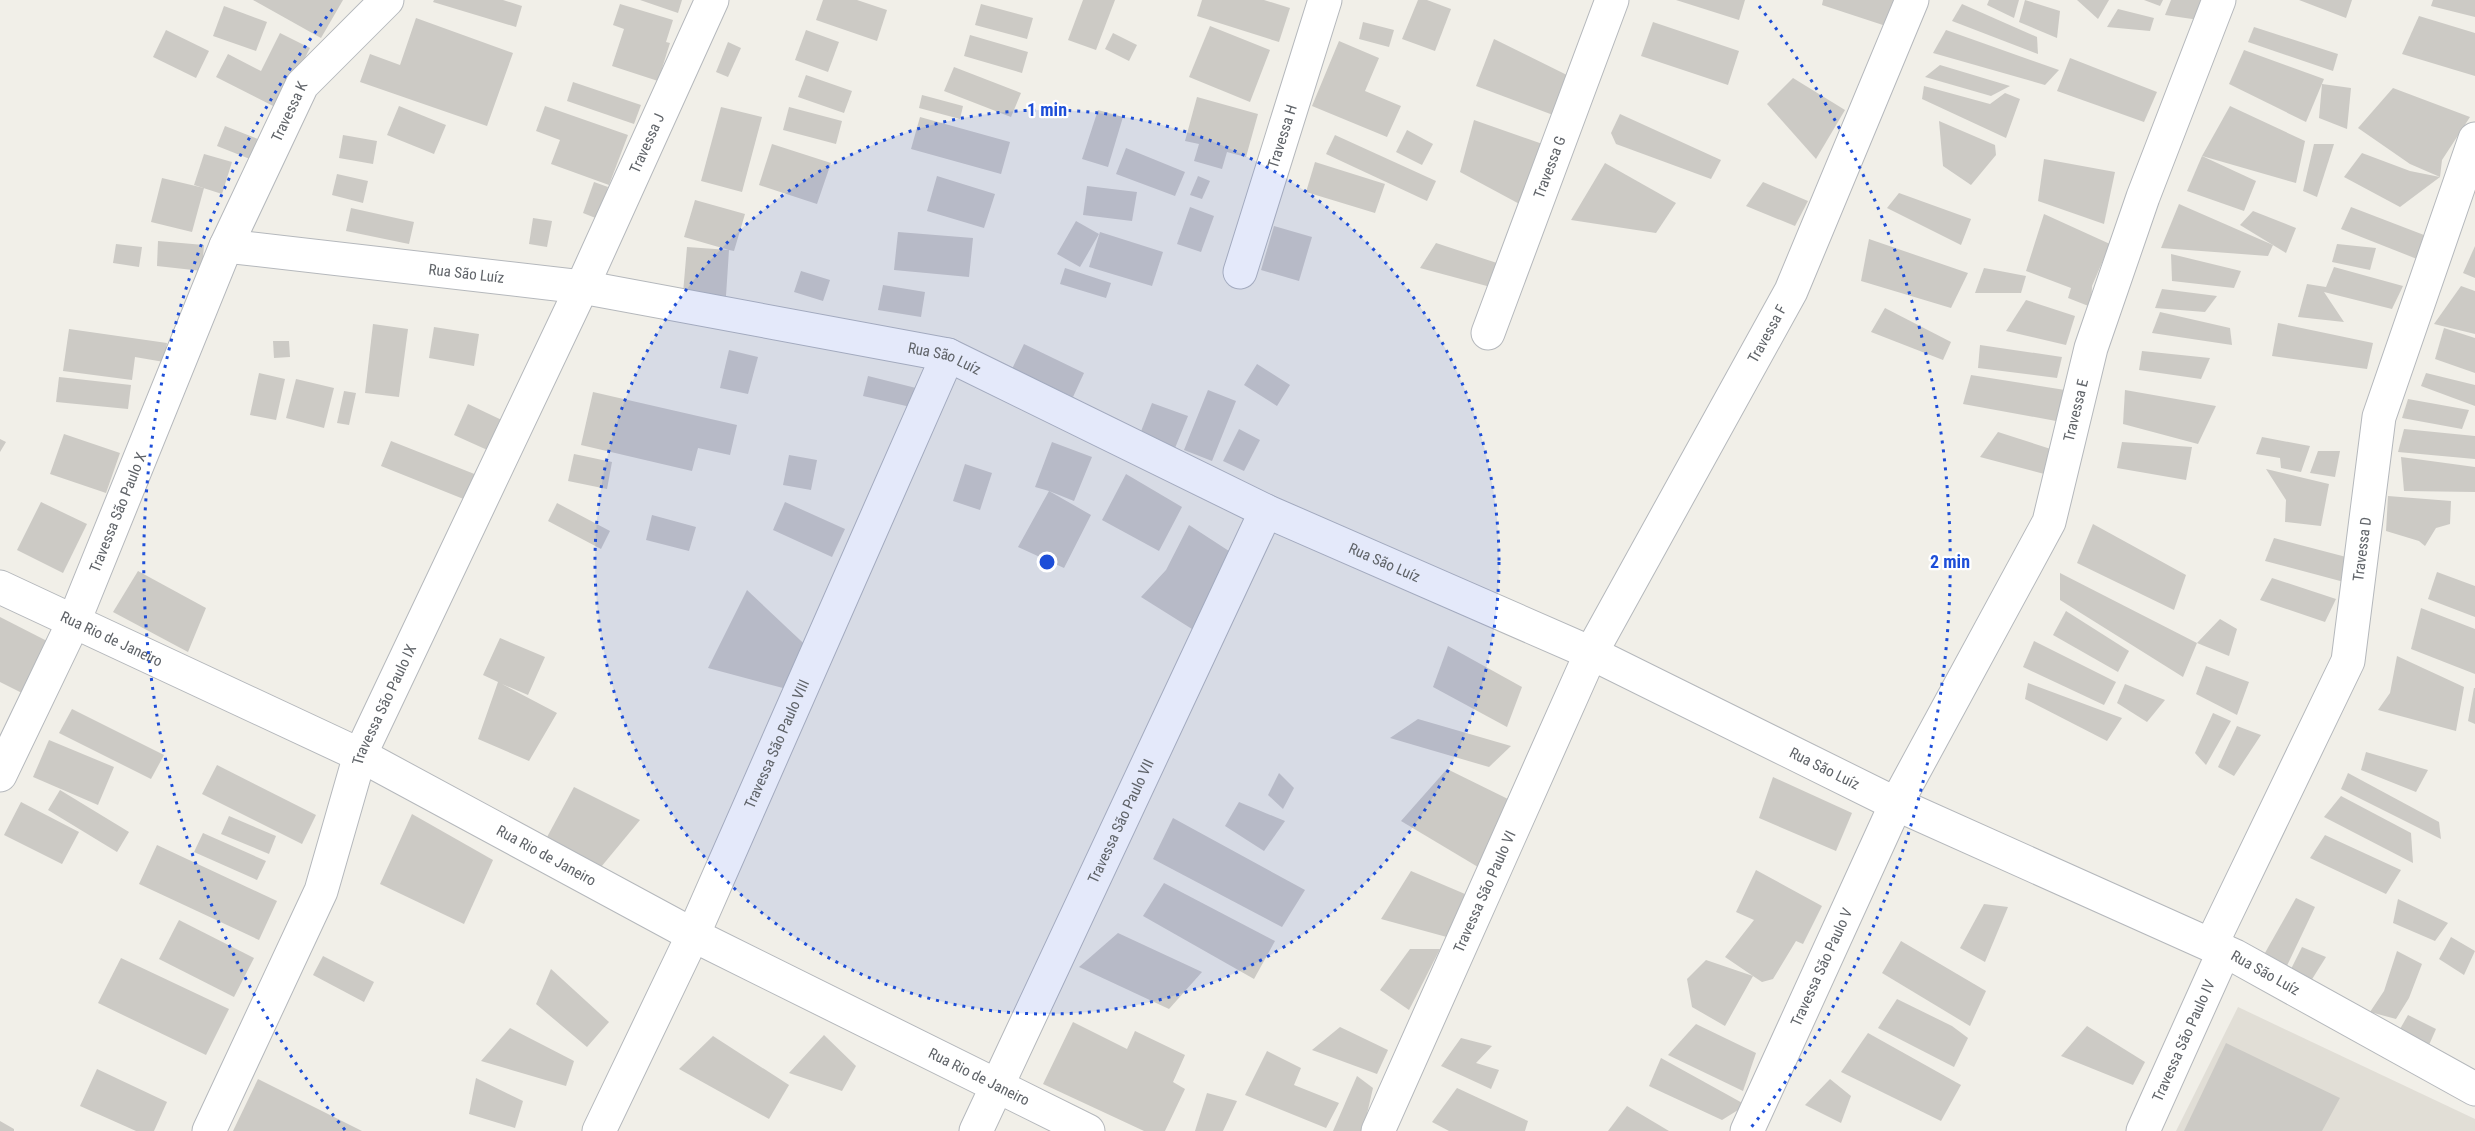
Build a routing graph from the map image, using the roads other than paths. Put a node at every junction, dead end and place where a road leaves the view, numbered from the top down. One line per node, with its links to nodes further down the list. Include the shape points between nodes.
1 (387, 0): 8 (street, Travessa K, via 302,85)
2 (712, 0): 10 (street, Travessa J)
3 (1325, 0): 9 (street, Travessa H)
4 (1612, 0): 11 (street, Travessa G)
5 (1912, 0): 16 (street, Travessa F, via 1791,291)
6 (2219, 0): 19 (street, Travessa E, via 2143,197 2091,348 2049,522)
7 (2475, 139): 21 (street, Travessa D, via 2379,417 2348,661)
8 (226, 246): 10 (street, Rua São Luíz); 15 (street, Travessa São Paulo X)
9 (1240, 272)
10 (582, 287): 12 (street, Rua São Luíz); 17 (street, Travessa São Paulo IX)
11 (1488, 333)
12 (948, 355): 13 (street, Rua São Luíz); 20 (street, Travessa São Paulo VIII)
13 (1266, 511): 16 (street, Rua São Luíz); 22 (street, Travessa São Paulo VII)
14 (0, 587): 15 (street, Rua Rio de Janeiro)
15 (74, 621): 17 (street, Rua Rio de Janeiro); 18 (street, Travessa São Paulo X)
16 (1591, 653): 19 (street, Rua São Luíz); 28 (street, Travessa São Paulo VI)
17 (360, 755): 20 (street, Rua Rio de Janeiro); 24 (street, Travessa São Paulo IX, via 321,891)
18 (0, 775)
19 (1896, 804): 21 (street, Rua São Luíz); 29 (street, Travessa São Paulo V)
20 (693, 935): 22 (street, Rua Rio de Janeiro); 25 (street, Travessa São Paulo VIII)
21 (2217, 948): 23 (street, Rua São Luíz); 30 (street, Travessa São Paulo IV)
22 (997, 1085): 26 (street, Travessa São Paulo VII); 27 (street, Rua Rio de Janeiro)
23 (2475, 1089)
24 (209, 1131)
25 (599, 1131)
26 (976, 1131)
27 (1088, 1131)
28 (1378, 1131)
29 (1747, 1131)
30 (2143, 1131)

